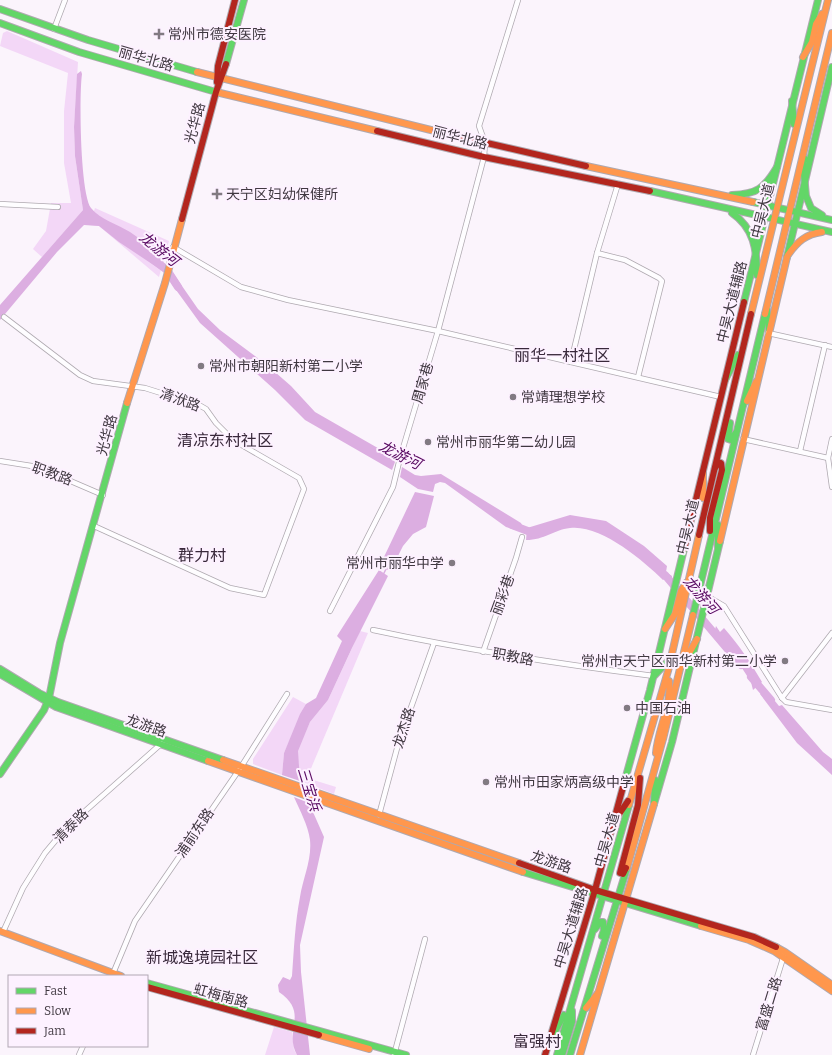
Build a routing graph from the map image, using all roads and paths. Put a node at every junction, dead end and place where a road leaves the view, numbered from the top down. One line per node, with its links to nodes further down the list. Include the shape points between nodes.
1 (65, 0): 10 (street)
2 (235, 0): 15 (main road, 光华路, via 218,66)
3 (244, 0): 15 (main road, 光华路)
4 (518, 0): 21 (street, via 479,126)
5 (818, 0): 12 (main road, 中吴大道辅路)
6 (828, 0): 7 (main road, 中吴大道)
7 (827, 7): 12 (main road, via 816,24 812,42); 20 (main road, 中吴大道)
8 (0, 9): 10 (main road, 丽华北路)
9 (0, 23): 16 (main road, 丽华北路, via 79,52)
10 (54, 29): 14 (main road, 丽华北路)
11 (832, 33): 19 (main road, 中吴大道)
12 (803, 57): 18 (main road, 中吴大道辅路)
13 (832, 67): 26 (main road)
14 (186, 69): 15 (main road, 丽华北路); 16 (main road)
15 (219, 79): 17 (main road, 光华路); 21 (main road, 丽华北路)
16 (182, 82): 17 (main road, 丽华北路)
17 (216, 92): 22 (main road, 丽华北路); 42 (main road, 光华路)
18 (792, 101): 20 (main road); 23 (main road, 中吴大道辅路)
19 (808, 127): 25 (main road, 中吴大道); 26 (main road, via 809,141 803,164)
20 (795, 131): 24 (main road, 中吴大道)
21 (485, 144): 22 (street, 周家巷); 28 (main road, 丽华北路)
22 (484, 157): 27 (main road, 丽华北路); 51 (street, 周家巷)
23 (777, 167): 28 (main road, via 766,186 758,191); 30 (main road, 中吴大道辅路)
24 (786, 169): 25 (main road, via 786,184 790,185); 33 (main road, 中吴大道)
25 (798, 172): 34 (main road, 中吴大道)
26 (805, 180): 35 (main road); 38 (main road, via 806,196 811,208)
27 (618, 184): 32 (main road, 丽华北路); 43 (street)
28 (721, 196): 30 (main road, 丽华北路)
29 (0, 204): 31 (street)
30 (767, 206): 33 (main road, 丽华北路); 36 (main road, 中吴大道辅路)
31 (58, 207)
32 (721, 208): 36 (main road, 丽华北路); 44 (main road, via 748,225)
33 (776, 208): 34 (main road, 丽华北路); 37 (main road, 中吴大道)
34 (789, 210): 35 (main road, 丽华北路); 39 (main road, 中吴大道)
35 (797, 212): 38 (main road, 丽华北路); 40 (main road)
36 (764, 218): 37 (main road, 丽华北路); 44 (main road, 中吴大道辅路)
37 (773, 219): 39 (main road, 丽华北路); 46 (main road, 中吴大道)
38 (830, 219)
39 (786, 222): 40 (main road, 丽华北路); 47 (main road, 中吴大道)
40 (795, 224): 41 (main road, 丽华北路); 45 (main road)
41 (830, 232): 45 (main road, via 805,235 796,242)
42 (173, 247): 51 (street, via 241,287 288,300); 61 (main road, 光华路, via 165,282)
43 (597, 253): 57 (street); 58 (street, via 625,260 662,281)
44 (756, 254): 48 (main road); 59 (main road, 中吴大道辅路)
45 (788, 255): 52 (main road)
46 (764, 257): 47 (main road, via 771,244 775,245); 48 (main road, 中吴大道)
47 (776, 263): 49 (main road, 中吴大道)
48 (757, 286): 54 (main road, 中吴大道)
49 (766, 303): 52 (main road); 63 (main road, 中吴大道)
50 (4, 317): 61 (street, 清洑路, via 80,375 93,381)
51 (438, 331): 57 (street); 83 (street, 周家巷, via 393,487)
52 (769, 331): 53 (street); 60 (main road)
53 (825, 345): 55 (street); 67 (street)
54 (743, 346): 56 (main road, 中吴大道); 59 (main road)
55 (832, 347)
56 (740, 358): 64 (main road, via 739,386 728,439 731,440); 70 (main road, 中吴大道)
57 (571, 362): 58 (street)
58 (638, 377): 62 (street)
59 (725, 380): 62 (main road, 中吴大道辅路)
60 (756, 382): 63 (main road); 65 (main road)
61 (132, 387): 74 (main road, 光华路); 75 (street, 清洑路, via 145,388 206,409 233,440 299,478 304,489 264,595 230,588)
62 (721, 397): 71 (main road, 中吴大道辅路)
63 (738, 421): 64 (main road, 中吴大道)
64 (735, 433): 73 (main road, 中吴大道)
65 (743, 439): 67 (street); 79 (main road)
66 (832, 439): 68 (street)
67 (800, 452): 68 (street)
68 (828, 458): 72 (street)
69 (0, 461): 74 (street, 职教路, via 38,467)
70 (714, 469): 76 (main road, 中吴大道); 78 (main road, via 718,462 721,463 722,470 710,518)
71 (703, 472): 76 (main road, via 704,491 698,518); 84 (main road, 中吴大道辅路)
72 (832, 487)
73 (723, 489): 78 (main road, 中吴大道); 79 (main road, via 722,509 717,528)
74 (103, 494): 75 (main road, 光华路)
75 (94, 526): 99 (main road, 光华路, via 60,643)
76 (699, 534): 80 (main road, 中吴大道)
77 (522, 537): 89 (street, 丽彩巷)
78 (710, 543): 90 (main road, 中吴大道)
79 (718, 547): 81 (main road)
80 (688, 579): 82 (main road, 中吴大道); 84 (main road, via 681,591 675,614)
81 (707, 596): 87 (main road); 98 (street, via 724,606)
82 (683, 610): 90 (main road, via 677,660); 91 (main road, 中吴大道)
83 (330, 611)
84 (665, 628): 95 (main road, 中吴大道辅路)
85 (373, 630): 88 (street, 职教路)
86 (832, 633): 98 (street)
87 (697, 639): 93 (main road); 107 (main road)
88 (434, 643): 89 (street, 职教路); 108 (street, 龙杰路, via 399,741)
89 (482, 652): 95 (street, 职教路)
90 (683, 655): 93 (main road, 中吴大道)
91 (671, 658): 95 (main road); 96 (main road, 中吴大道)
92 (0, 669): 99 (main road, 龙游路)
93 (679, 672): 104 (main road, 中吴大道)
94 (0, 674): 99 (main road, 龙游路)
95 (654, 676): 109 (main road, 中吴大道辅路)
96 (664, 686): 102 (main road, 中吴大道); 104 (main road, via 669,681 670,690 657,742)
97 (287, 694): 103 (street, 浦前东路)
98 (782, 698): 100 (street, via 786,702)
99 (48, 701): 101 (main road, 龙游路); 105 (main road, 光华路)
100 (832, 710)
101 (162, 742): 103 (main road, 龙游路); 115 (street, 清泰路, via 66,828 45,853)
102 (641, 766): 106 (main road, 中吴大道); 110 (main road, via 638,805 620,873 623,874)
103 (239, 769): 108 (main road, 龙游路); 111 (main road, 龙游路, via 289,790); 119 (street, 浦前东路, via 135,921)
104 (655, 769): 107 (main road); 110 (main road, 中吴大道)
105 (0, 774)
106 (632, 796): 109 (main road); 112 (main road, 中吴大道)
107 (654, 804): 114 (main road)
108 (379, 815): 111 (main road, 龙游路)
109 (615, 820): 111 (main road, 中吴大道辅路)
110 (628, 866): 113 (main road, 中吴大道)
111 (594, 892): 112 (main road, 龙游路); 130 (main road, 中吴大道辅路)
112 (603, 895): 113 (main road, 龙游路); 116 (main road, 中吴大道)
113 (618, 899): 114 (main road, 龙游路); 127 (main road, 中吴大道)
114 (626, 901): 118 (main road, 龙游路, via 749,940); 125 (main road)
115 (1, 931): 119 (main road)
116 (593, 931): 124 (main road, 中吴大道); 128 (main road, via 600,922 603,922 604,930 585,990)
117 (425, 939): 131 (street)
118 (784, 955): 121 (main road, 龙游路); 123 (main road, 龙游路); 138 (street, 富盛二路)
119 (114, 975)
120 (148, 983): 129 (main road, 虹梅南路)
121 (832, 985)
122 (148, 987): 129 (main road, 虹梅南路)
123 (832, 990)
124 (575, 992): 126 (main road, 中吴大道); 130 (main road)
125 (598, 993): 127 (main road); 137 (main road)
126 (571, 1005): 134 (main road, 中吴大道); 135 (main road, via 572,1022)
127 (584, 1011): 128 (main road, 中吴大道)
128 (581, 1019): 136 (main road, 中吴大道)
129 (288, 1024): 131 (main road)
130 (550, 1040): 133 (main road, 中吴大道辅路)
131 (394, 1054): 132 (main road)
132 (406, 1055)
133 (545, 1055)
134 (557, 1055)
135 (562, 1055)
136 (570, 1055)
137 (580, 1055)
138 (753, 1055)

